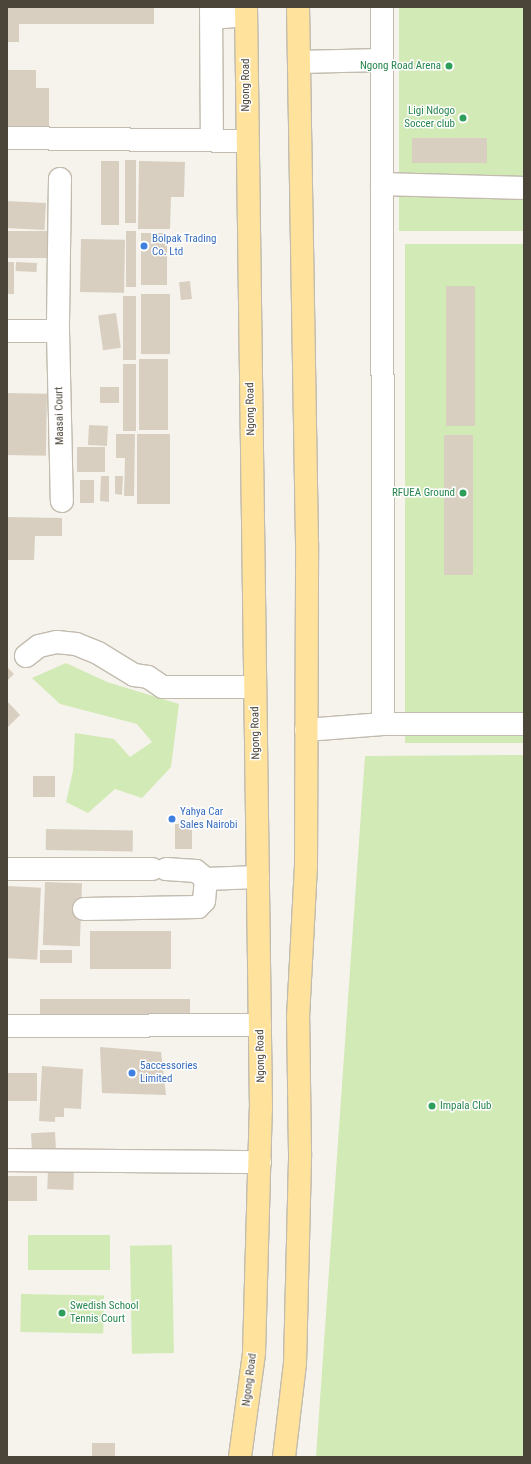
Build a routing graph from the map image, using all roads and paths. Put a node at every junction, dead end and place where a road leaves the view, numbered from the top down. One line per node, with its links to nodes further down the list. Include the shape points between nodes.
1 (298, 7): 6 (main road)
2 (382, 7): 5 (street)
3 (246, 11): 4 (street); 9 (main road, Ngong Road)
4 (212, 13): 8 (street)
5 (382, 60): 6 (street); 11 (street)
6 (299, 62): 20 (main road, via 306,515)
7 (7, 138): 8 (street)
8 (212, 140): 9 (street)
9 (247, 141): 17 (main road, Ngong Road)
10 (60, 179): 13 (street, Maasai Court)
11 (382, 184): 12 (street); 18 (street)
12 (524, 188)
13 (58, 331): 14 (street); 15 (street, Maasai Court)
14 (7, 332)
15 (62, 501)
16 (26, 656): 17 (street, via 39,646 57,642 76,644 98,653 134,675 148,677 163,687)
17 (255, 688): 22 (main road, Ngong Road)
18 (383, 724): 19 (street); 20 (street)
19 (524, 724)
20 (306, 730): 30 (main road, via 306,867 298,1018 300,1154 295,1348)
21 (7, 869): 23 (street, via 159,869 196,871)
22 (258, 877): 23 (street); 25 (main road, Ngong Road)
23 (206, 879): 24 (street, via 204,901 198,907)
24 (84, 909)
25 (260, 1025): 26 (street); 28 (main road, Ngong Road)
26 (7, 1026)
27 (7, 1160): 28 (street)
28 (260, 1162): 29 (main road, Ngong Road, via 254,1352)
29 (240, 1457)
30 (284, 1457)

